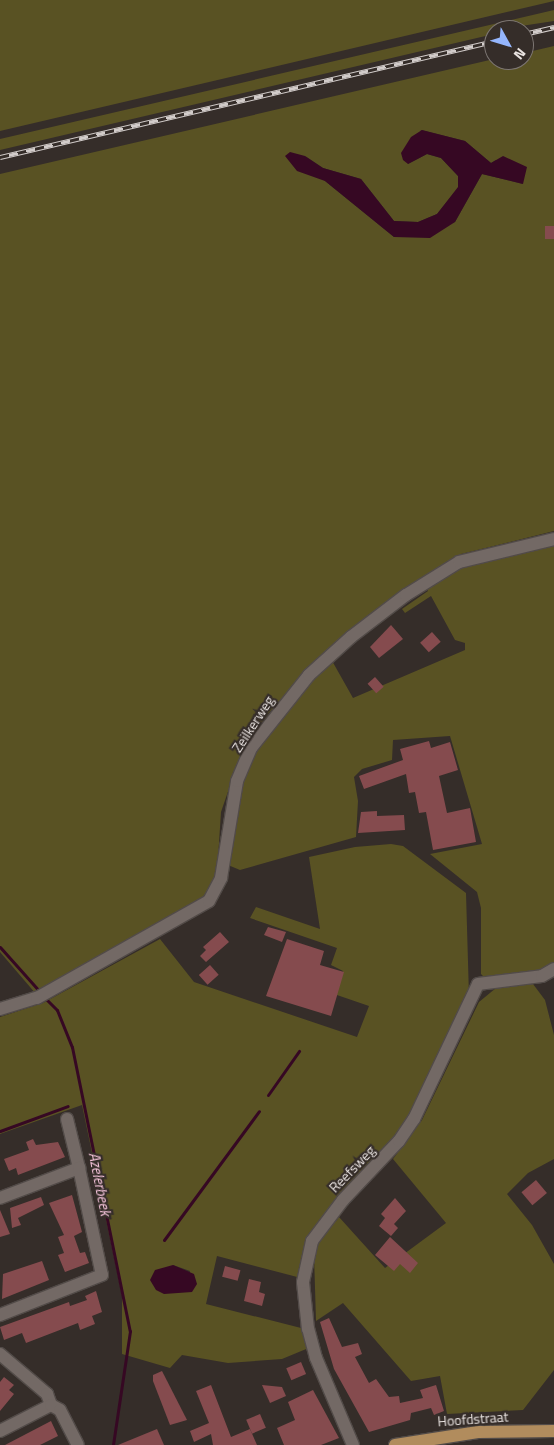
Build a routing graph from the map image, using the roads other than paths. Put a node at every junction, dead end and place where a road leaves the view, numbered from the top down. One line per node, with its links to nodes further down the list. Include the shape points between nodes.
1 (554, 539): 3 (street, Zeilkerweg, via 459,562 351,637 309,675 252,748 237,781 221,878 210,901 41,996)
2 (554, 969): 13 (street, Reefsweg, via 542,976 478,984 414,1119 399,1141 329,1216 306,1255 304,1298 308,1329 316,1358)
3 (0, 1009)
4 (67, 1118): 5 (street)
5 (79, 1168): 6 (street); 7 (street, via 102,1275)
6 (0, 1198)
7 (0, 1315)
8 (0, 1354): 9 (street, via 47,1394)
9 (51, 1405): 11 (street); 12 (street, via 60,1410)
10 (554, 1431): 14 (main road, Hoofdstraat, via 478,1432)
11 (0, 1432)
12 (78, 1445)
13 (353, 1445)
14 (396, 1445)

